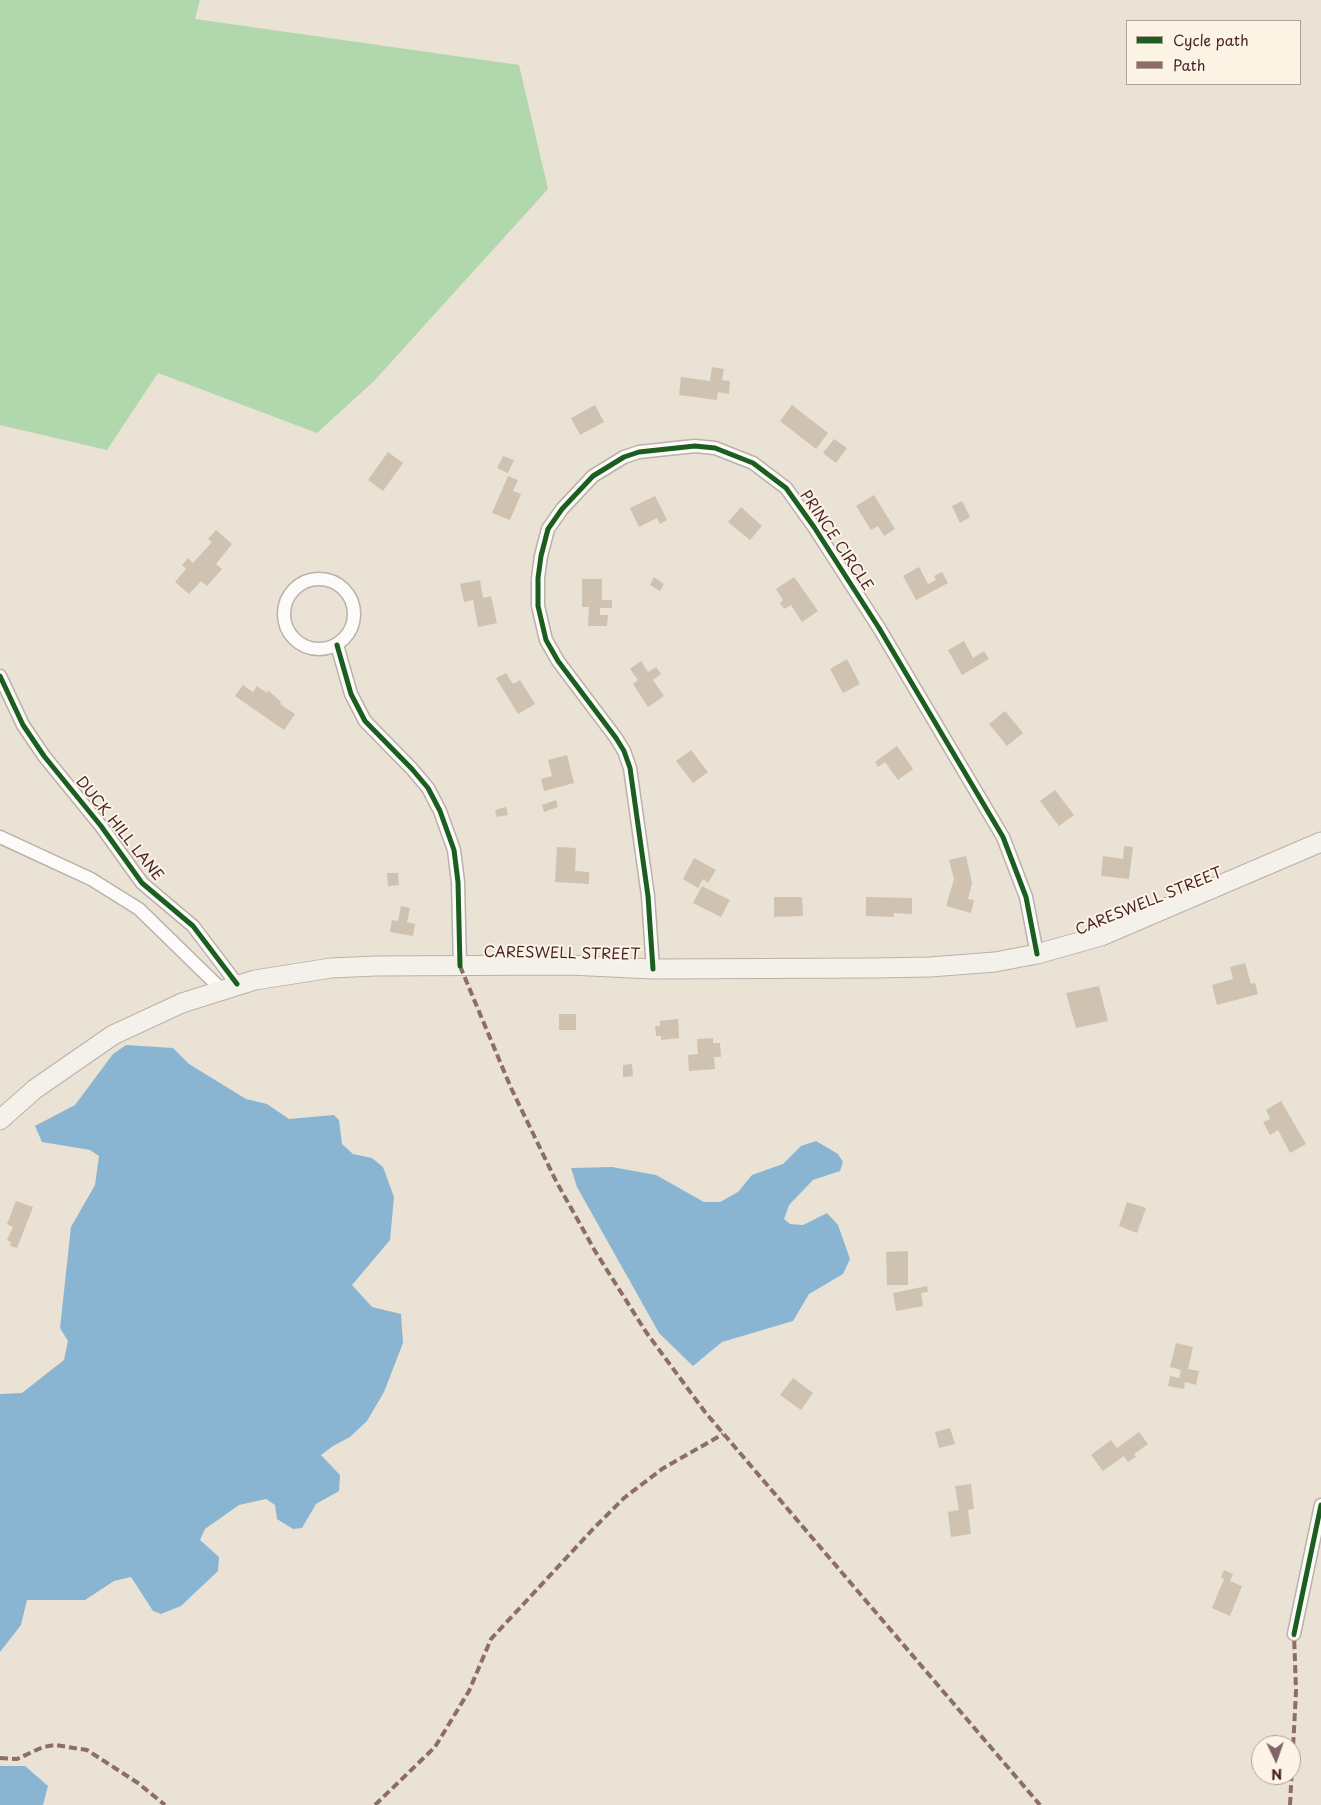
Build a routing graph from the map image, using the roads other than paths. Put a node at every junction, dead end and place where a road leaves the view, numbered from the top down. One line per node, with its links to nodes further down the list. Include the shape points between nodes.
1 (336, 645): 1 (street, via 347,636 354,623 350,596 341,585 328,579 314,578 301,582 290,592 284,604 283,618 288,631 297,642 309,648 323,649); 6 (street, via 351,694 365,721 428,788 454,850)
2 (0, 676): 8 (street, DUCK HILL LANE, via 23,725 44,756 142,883 193,926)
3 (0, 837): 8 (street, via 91,879 138,909)
4 (1321, 842): 5 (main road, CARESWELL STREET, via 1137,922 1073,946)
5 (1037, 954): 7 (main road, CARESWELL STREET, via 995,962 930,967); 7 (street, PRINCE CIRCLE, via 1026,897 1003,837 879,628 814,527 786,488 753,463 716,448 695,446 639,452 592,476 562,508 548,530 538,578 538,606 546,640 563,669 616,738 630,768 648,896)
6 (460, 966): 7 (main road, CARESWELL STREET); 8 (main road, CARESWELL STREET, via 331,968)
7 (654, 968)
8 (229, 987): 9 (main road, CARESWELL STREET, via 182,1003 113,1035 35,1089)
9 (0, 1120)
10 (1321, 1505): 11 (street)
11 (1294, 1634)

